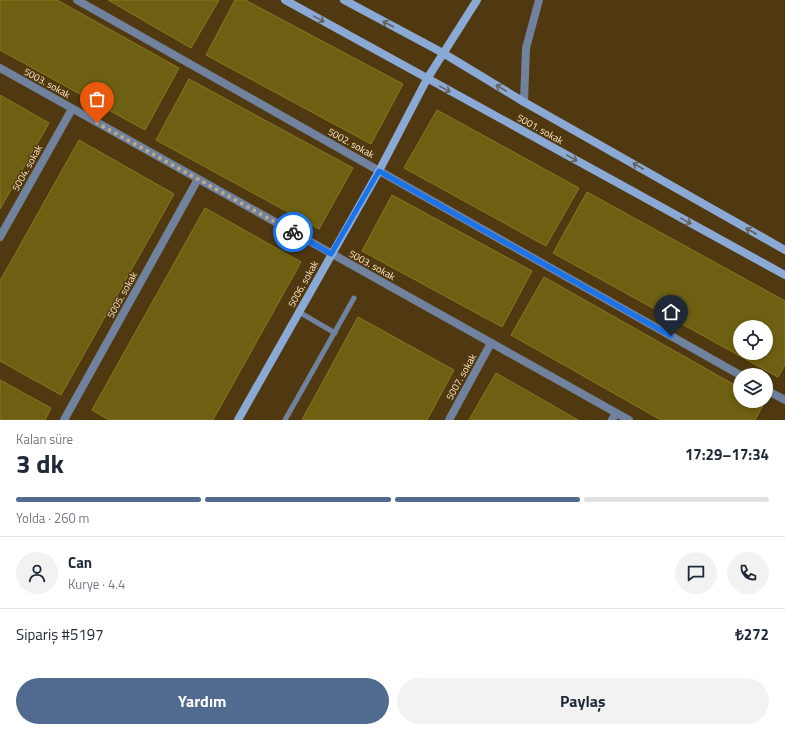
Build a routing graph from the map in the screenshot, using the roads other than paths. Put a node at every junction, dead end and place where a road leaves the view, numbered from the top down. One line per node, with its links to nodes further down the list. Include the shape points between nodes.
1 (77, 0): 11 (street, 5002. sokak)
2 (285, 0): 8 (street, 5001. sokak, one-way to 8)
3 (344, 0): 6 (street, 5001. sokak, one-way to 3)
4 (477, 0): 6 (street, 5006. sokak)
5 (539, 0): 9 (street, via 526,48)
6 (443, 53): 8 (street, 5006. sokak); 9 (street, 5001. sokak, one-way to 6)
7 (0, 68): 10 (street, 5003. sokak)
8 (427, 79): 11 (street, 5006. sokak); 16 (street, 5001. sokak, one-way to 16)
9 (524, 102): 14 (street, 5001. sokak, one-way to 9)
10 (72, 109): 12 (street, 5003. sokak); 13 (street, 5004. sokak)
11 (379, 171): 15 (street, 5006. sokak); 21 (street, 5002. sokak)
12 (198, 179): 15 (street, 5003. sokak); 25 (street, 5005. sokak)
13 (0, 237)
14 (785, 250)
15 (331, 254): 18 (street, 5006. sokak); 20 (street, 5003. sokak)
16 (785, 275)
17 (354, 298): 19 (lane)
18 (299, 312): 19 (lane); 26 (street, 5006. sokak)
19 (335, 333): 27 (lane)
20 (491, 343): 24 (street, 5003. sokak); 28 (street, 5007. sokak)
21 (733, 371)
22 (773, 394): 23 (street)
23 (785, 400)
24 (614, 416): 29 (street, 5003. sokak)
25 (64, 420)
26 (238, 420)
27 (285, 420)
28 (449, 420)
29 (629, 420)

